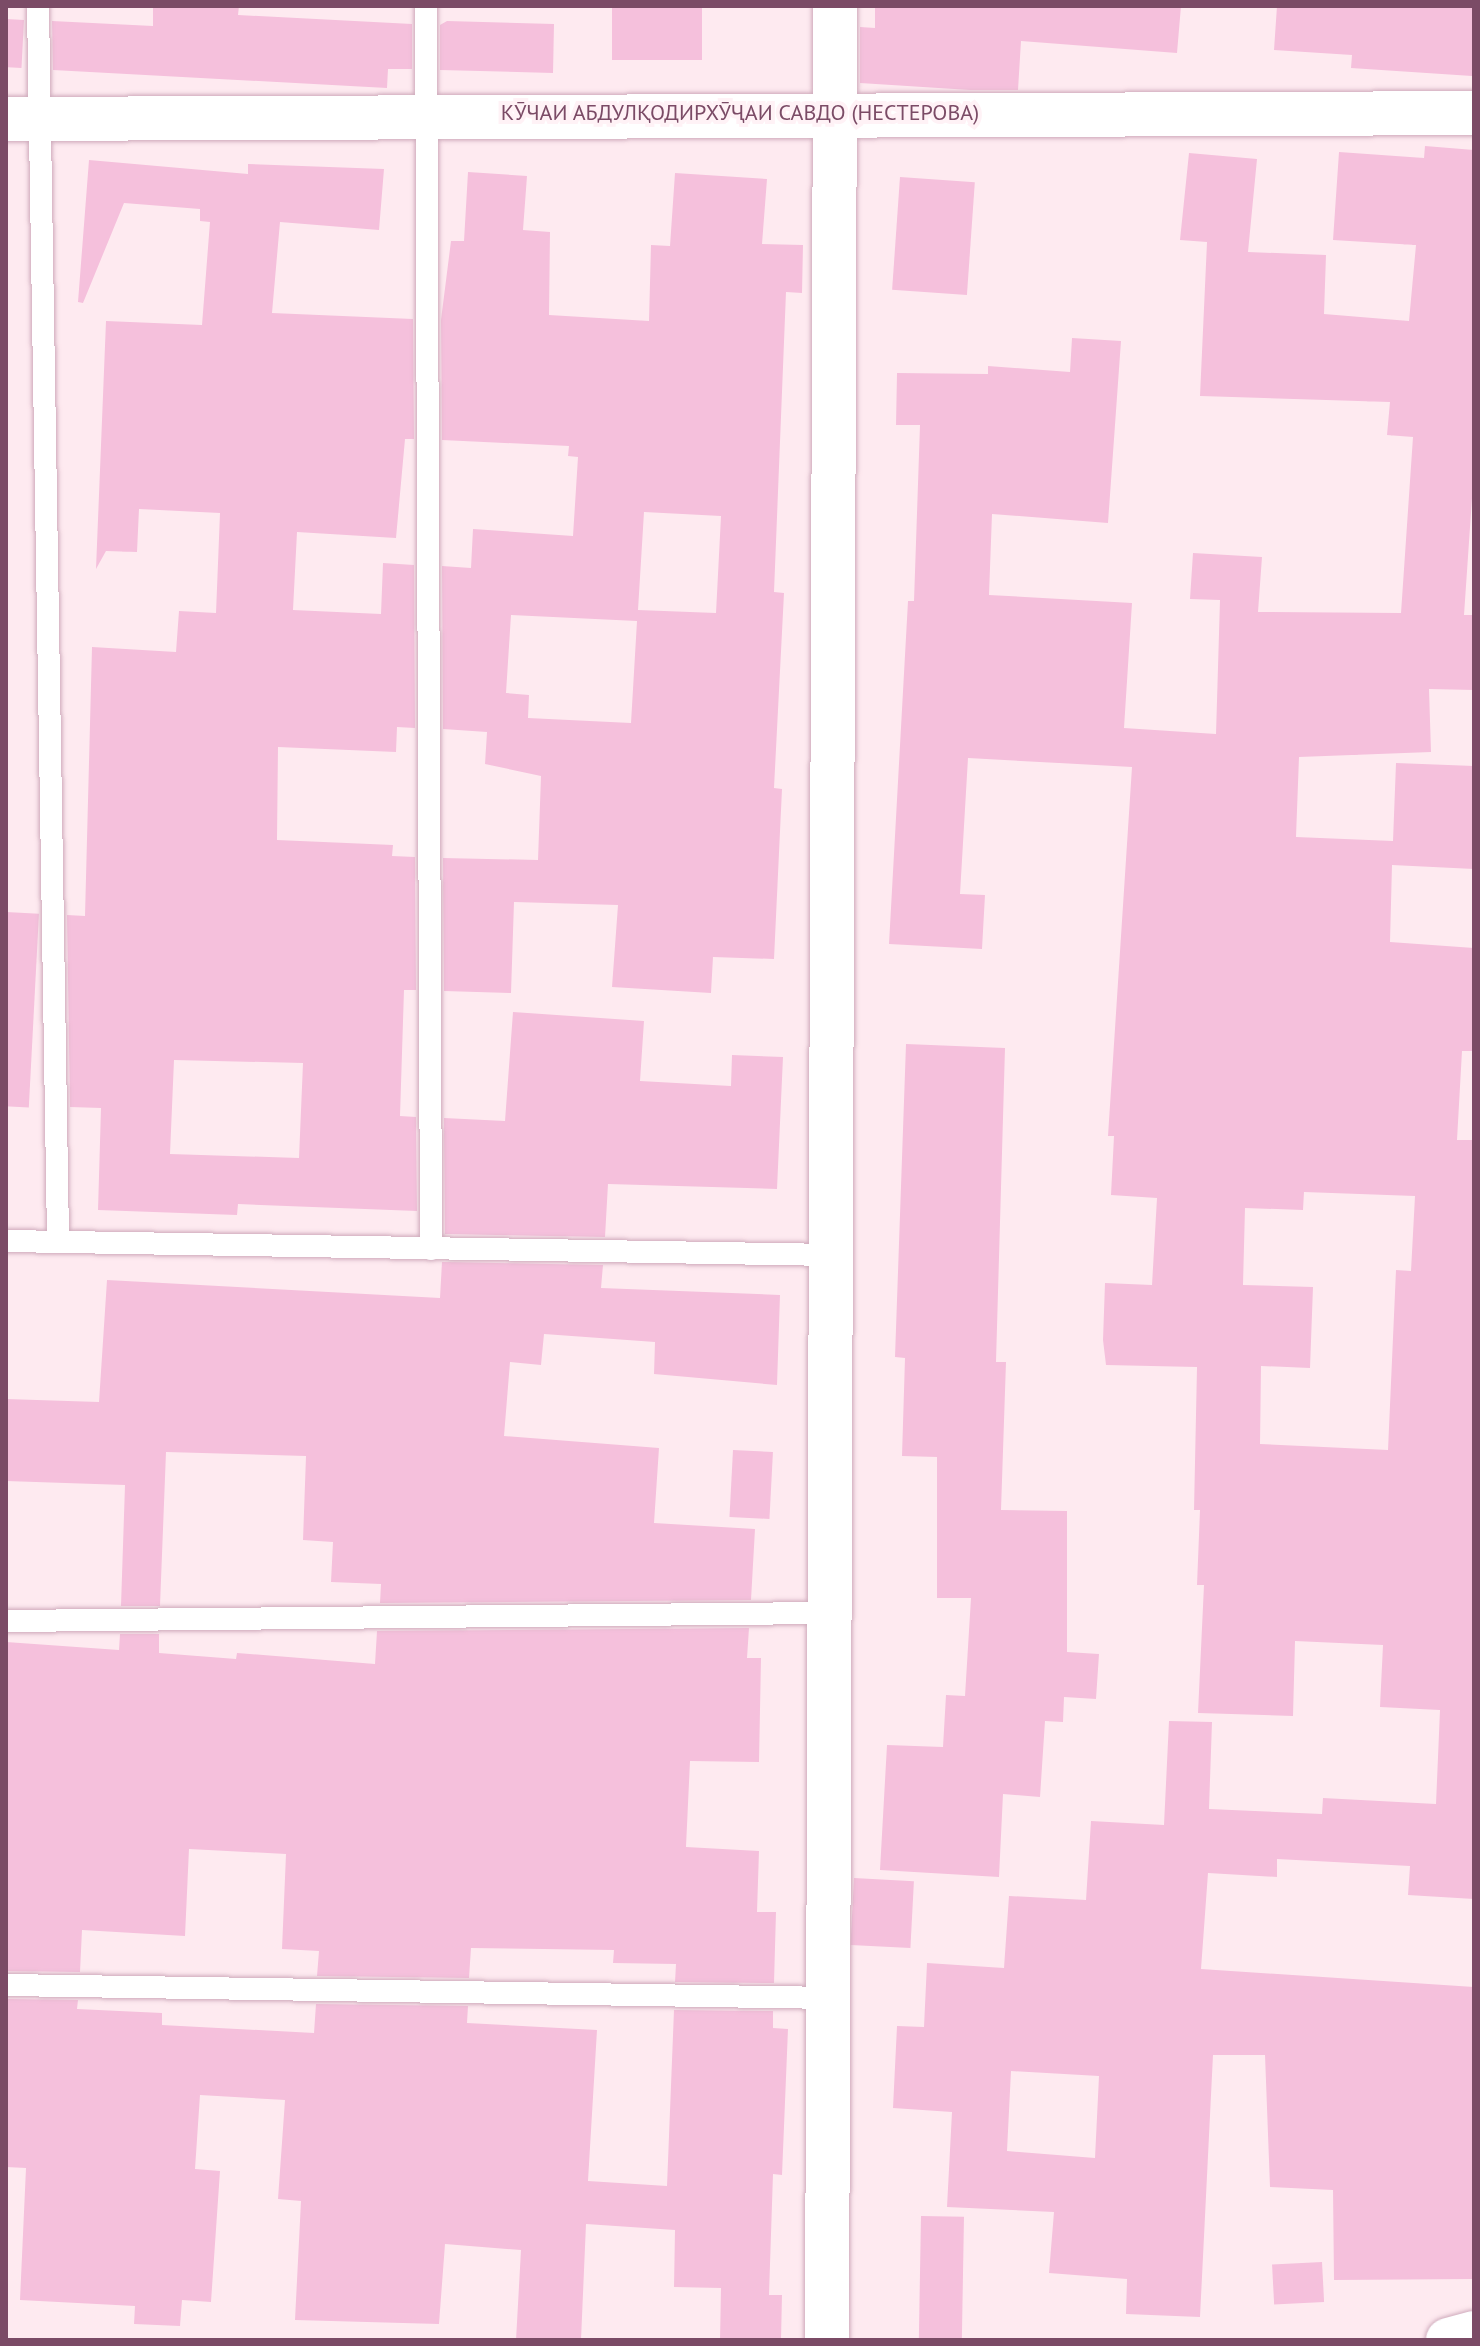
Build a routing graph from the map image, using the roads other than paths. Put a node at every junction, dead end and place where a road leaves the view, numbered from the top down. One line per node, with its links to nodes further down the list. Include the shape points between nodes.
1 (38, 6): 7 (lane)
2 (426, 6): 5 (lane)
3 (835, 6): 4 (street)
4 (834, 112): 5 (street, КӮЧАИ АБДУЛҚОДИРХӮҶАИ САВДО (НЕСТЕРОВА)); 6 (street, КӮЧАИ АБДУЛҚОДИРХӮҶАИ САВДО (НЕСТЕРОВА)); 11 (street)
5 (424, 113): 7 (street, КӮЧАИ АБДУЛҚОДИРХӮҶАИ САВДО (НЕСТЕРОВА)); 10 (lane)
6 (1474, 113)
7 (23, 119): 9 (lane)
8 (6, 1241): 9 (lane)
9 (58, 1241): 10 (lane)
10 (431, 1249): 11 (lane)
11 (834, 1255): 12 (street)
12 (831, 1613): 13 (lane); 15 (street)
13 (6, 1621)
14 (6, 1985): 15 (lane)
15 (831, 1998): 17 (street)
16 (1474, 2333): 18 (street)
17 (827, 2340)
18 (1448, 2340)

